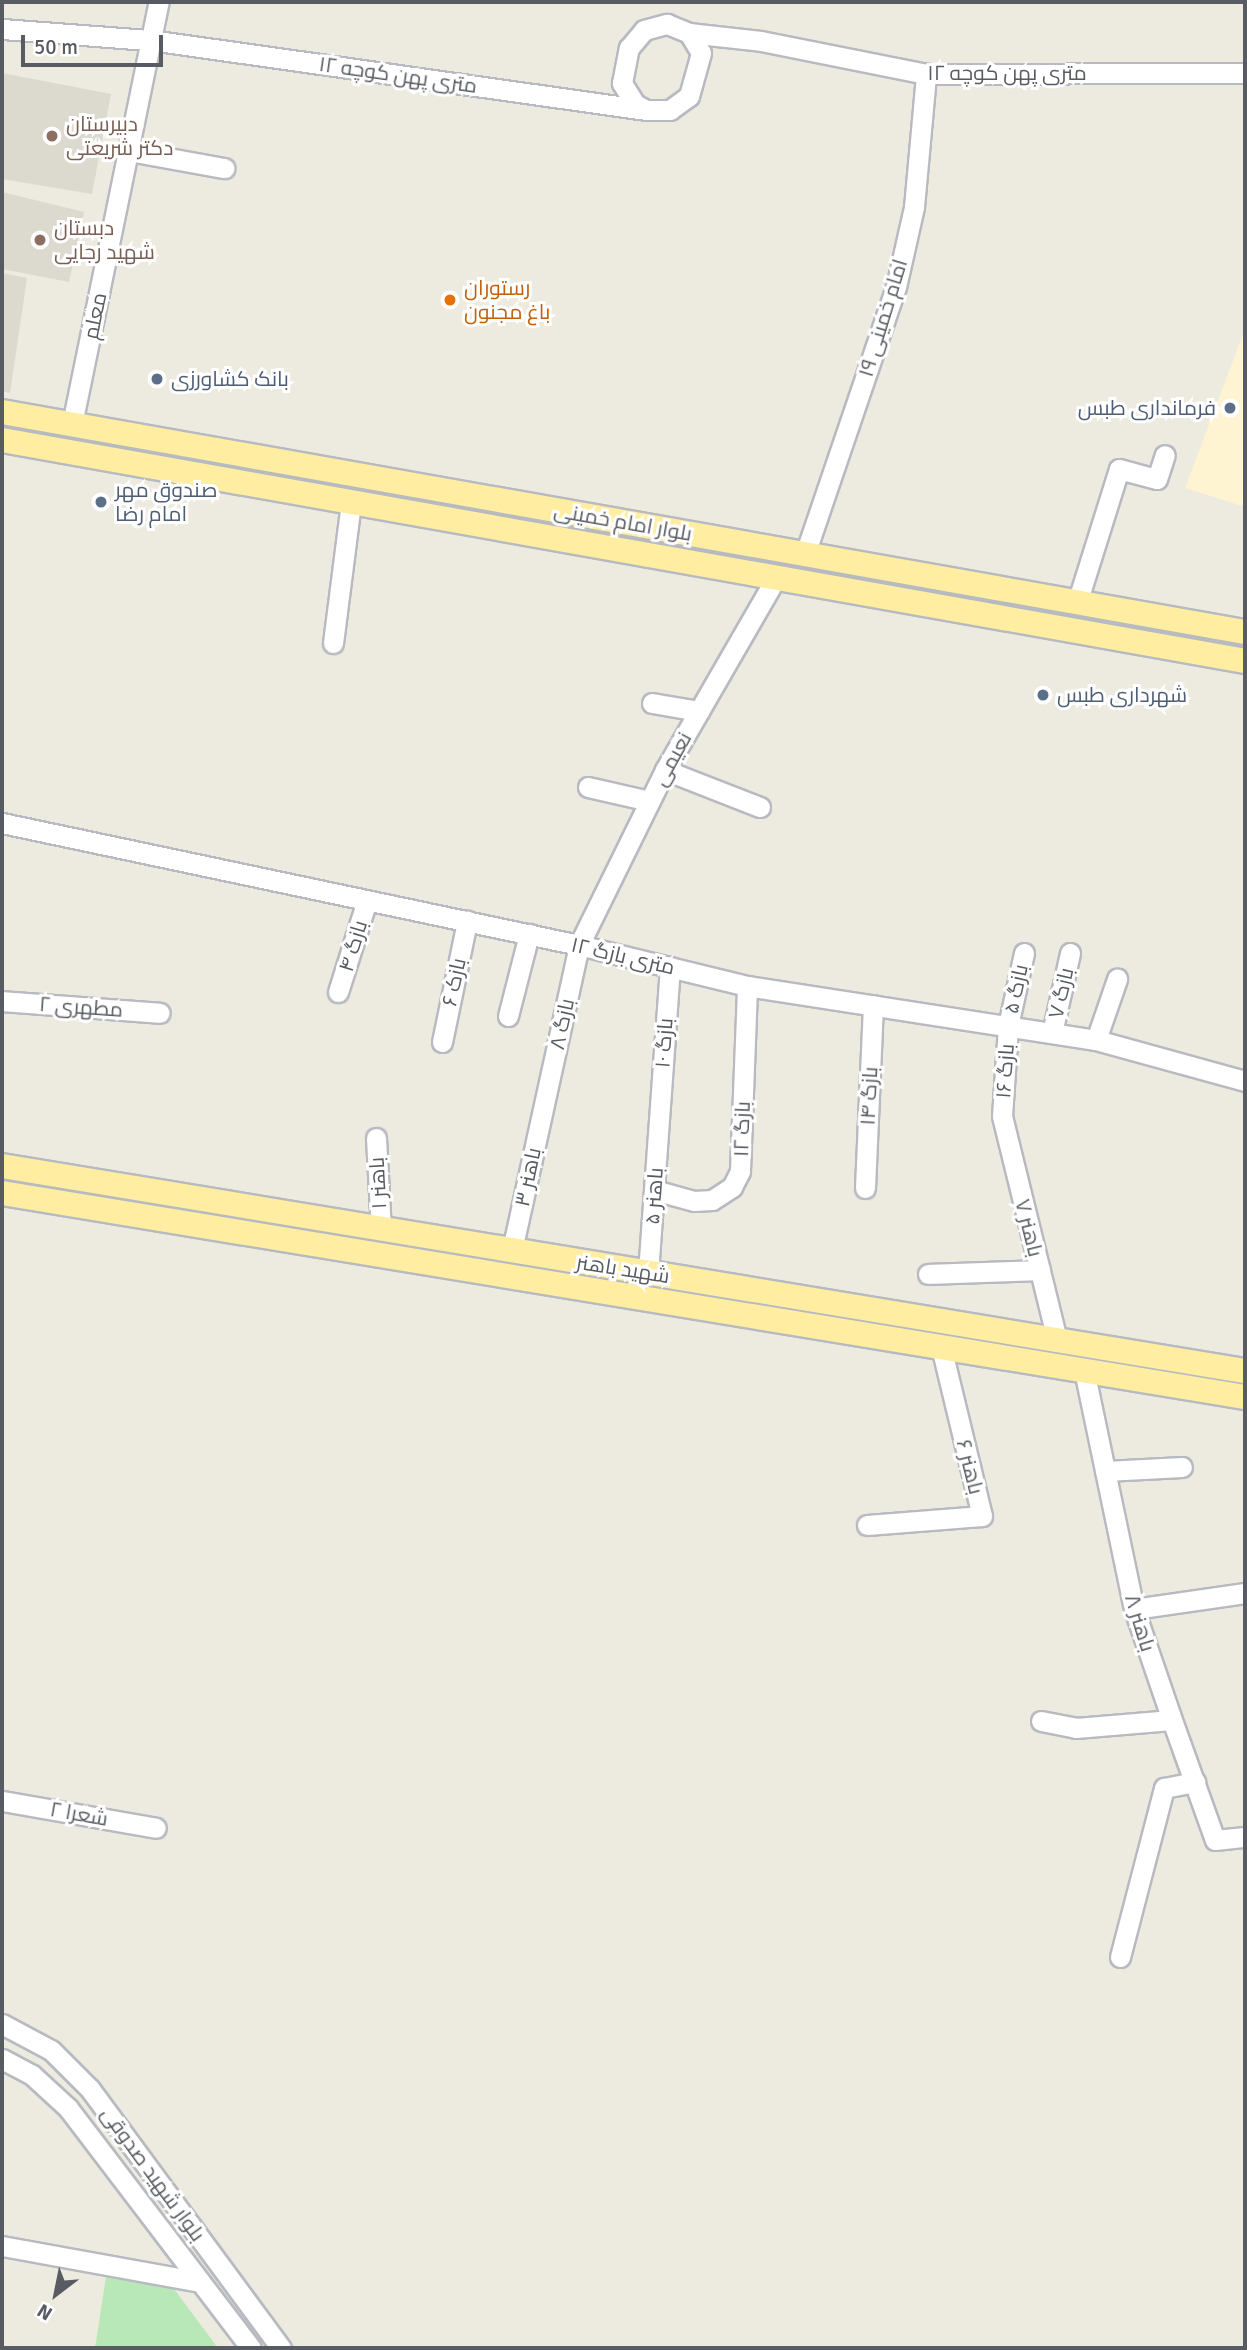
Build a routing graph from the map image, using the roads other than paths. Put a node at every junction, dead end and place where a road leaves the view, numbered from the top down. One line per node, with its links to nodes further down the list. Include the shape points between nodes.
1 (159, 2): 4 (street, معلم)
2 (2, 29): 4 (street, ۱۲ متری پهن کوچه)
3 (689, 33): 6 (street, ۱۲ متری پهن کوچه, via 761,41); 7 (street, via 701,53 690,96 670,110); 7 (street, via 667,24 655,25 629,48 622,83 627,94)
4 (150, 40): 7 (street, ۱۲ متری پهن کوچه); 8 (street, معلم)
5 (1245, 73): 6 (street, ۱۲ متری پهن کوچه)
6 (926, 74): 15 (street, امام خمینی ۱۹, via 914,207 895,287)
7 (646, 110)
8 (130, 151): 9 (street); 11 (street, معلم)
9 (224, 168)
10 (2, 412): 11 (main road, بلوار امام خمینی)
11 (72, 424): 15 (main road, بلوار امام خمینی)
12 (2, 440): 14 (main road, بلوار امام خمینی)
13 (1165, 455): 17 (street, via 1157,479 1119,469)
14 (351, 502): 16 (main road, بلوار امام خمینی); 19 (street)
15 (805, 554): 17 (main road, بلوار امام خمینی)
16 (776, 578): 20 (main road, بلوار امام خمینی); 22 (street, نعیمی)
17 (1077, 603): 18 (main road, بلوار امام خمینی)
18 (1245, 632)
19 (333, 643)
20 (1245, 661)
21 (652, 702): 22 (street)
22 (699, 711): 23 (street, نعیمی)
23 (665, 770): 25 (street, نعیمی); 26 (street)
24 (587, 786): 25 (street)
25 (649, 801): 31 (street, نعیمی)
26 (760, 807)
27 (2, 823): 28 (street, ۱۲ متری بازگ)
28 (367, 900): 29 (street, ۱۲ متری بازگ); 37 (street, بازگ ۴)
29 (467, 921): 30 (street, ۱۲ متری بازگ); 45 (street, بازک ۶)
30 (528, 934): 31 (street, ۱۲ متری بازگ); 41 (street)
31 (579, 945): 34 (street, ۱۲ متری بازگ); 47 (street, بازگ ۸)
32 (1024, 953): 42 (street, بازگ ۵)
33 (1070, 953): 43 (street, بازگ ۷)
34 (670, 967): 36 (street, ۱۲ متری بازگ); 49 (street, بازگ ۱۰)
35 (1117, 979): 44 (street)
36 (747, 986): 39 (street, ۱۲ متری بازگ); 53 (street, بازگ ۱۲, via 740,1171 732,1187 712,1200 694,1201)
37 (338, 992)
38 (2, 1001): 40 (street, مطهری ۲)
39 (873, 1005): 42 (street, ۱۲ متری بازگ); 52 (street, بازگ ۱۴)
40 (160, 1013)
41 (508, 1016)
42 (1008, 1026): 43 (street, ۱۲ متری بازگ); 48 (street, بازگ ۱۶)
43 (1052, 1033): 44 (street, ۱۲ متری بازگ)
44 (1096, 1040): 46 (street, ۱۲ متری بازگ)
45 (442, 1042)
46 (1245, 1081)
47 (544, 1103): 56 (street, باهنر ۳)
48 (1002, 1116): 57 (street, باهنر ۷)
49 (659, 1119): 53 (street, باهنر ۵)
50 (376, 1138): 55 (street, باهنر ۱)
51 (2, 1166): 55 (main road, شهید باهنر)
52 (865, 1188)
53 (654, 1190): 58 (street, باهنر ۵)
54 (2, 1193): 60 (main road, شهید باهنر)
55 (381, 1229): 56 (main road, شهید باهنر)
56 (512, 1250): 58 (main road, شهید باهنر); 60 (main road)
57 (1040, 1270): 59 (street); 61 (street, باهنر ۷)
58 (648, 1273): 61 (main road, شهید باهنر)
59 (928, 1274)
60 (508, 1276): 62 (main road, شهید باهنر)
61 (1057, 1340): 64 (main road, شهید باهنر)
62 (941, 1347): 63 (main road, شهید باهنر); 68 (street, باهنر ۶, via 982,1516)
63 (1084, 1370): 65 (main road, شهید باهنر); 67 (street, باهنر ۸)
64 (1245, 1371)
65 (1245, 1396)
66 (1182, 1467): 67 (street)
67 (1105, 1471): 70 (street, باهنر ۸)
68 (867, 1525)
69 (1245, 1593): 70 (street)
70 (1134, 1609): 71 (street, باهنر ۸)
71 (1172, 1720): 72 (street, via 1076,1728); 73 (street, باهنر ۸)
72 (1041, 1721)
73 (1195, 1782): 76 (street, باهنر ۸, via 1215,1840); 77 (street, via 1164,1788)
74 (2, 1801): 75 (street, شعرا ۲)
75 (156, 1828)
76 (1245, 1837)
77 (1120, 1957)
78 (2, 2024): 83 (street, بلوار شهید صدوقی, via 51,2050 90,2089)
79 (2, 2059): 81 (street, بلوار شهید صدوقی, via 32,2075 68,2108)
80 (2, 2246): 81 (street)
81 (200, 2282): 82 (street, بلوار شهید صدوقی)
82 (251, 2348)
83 (281, 2348)

